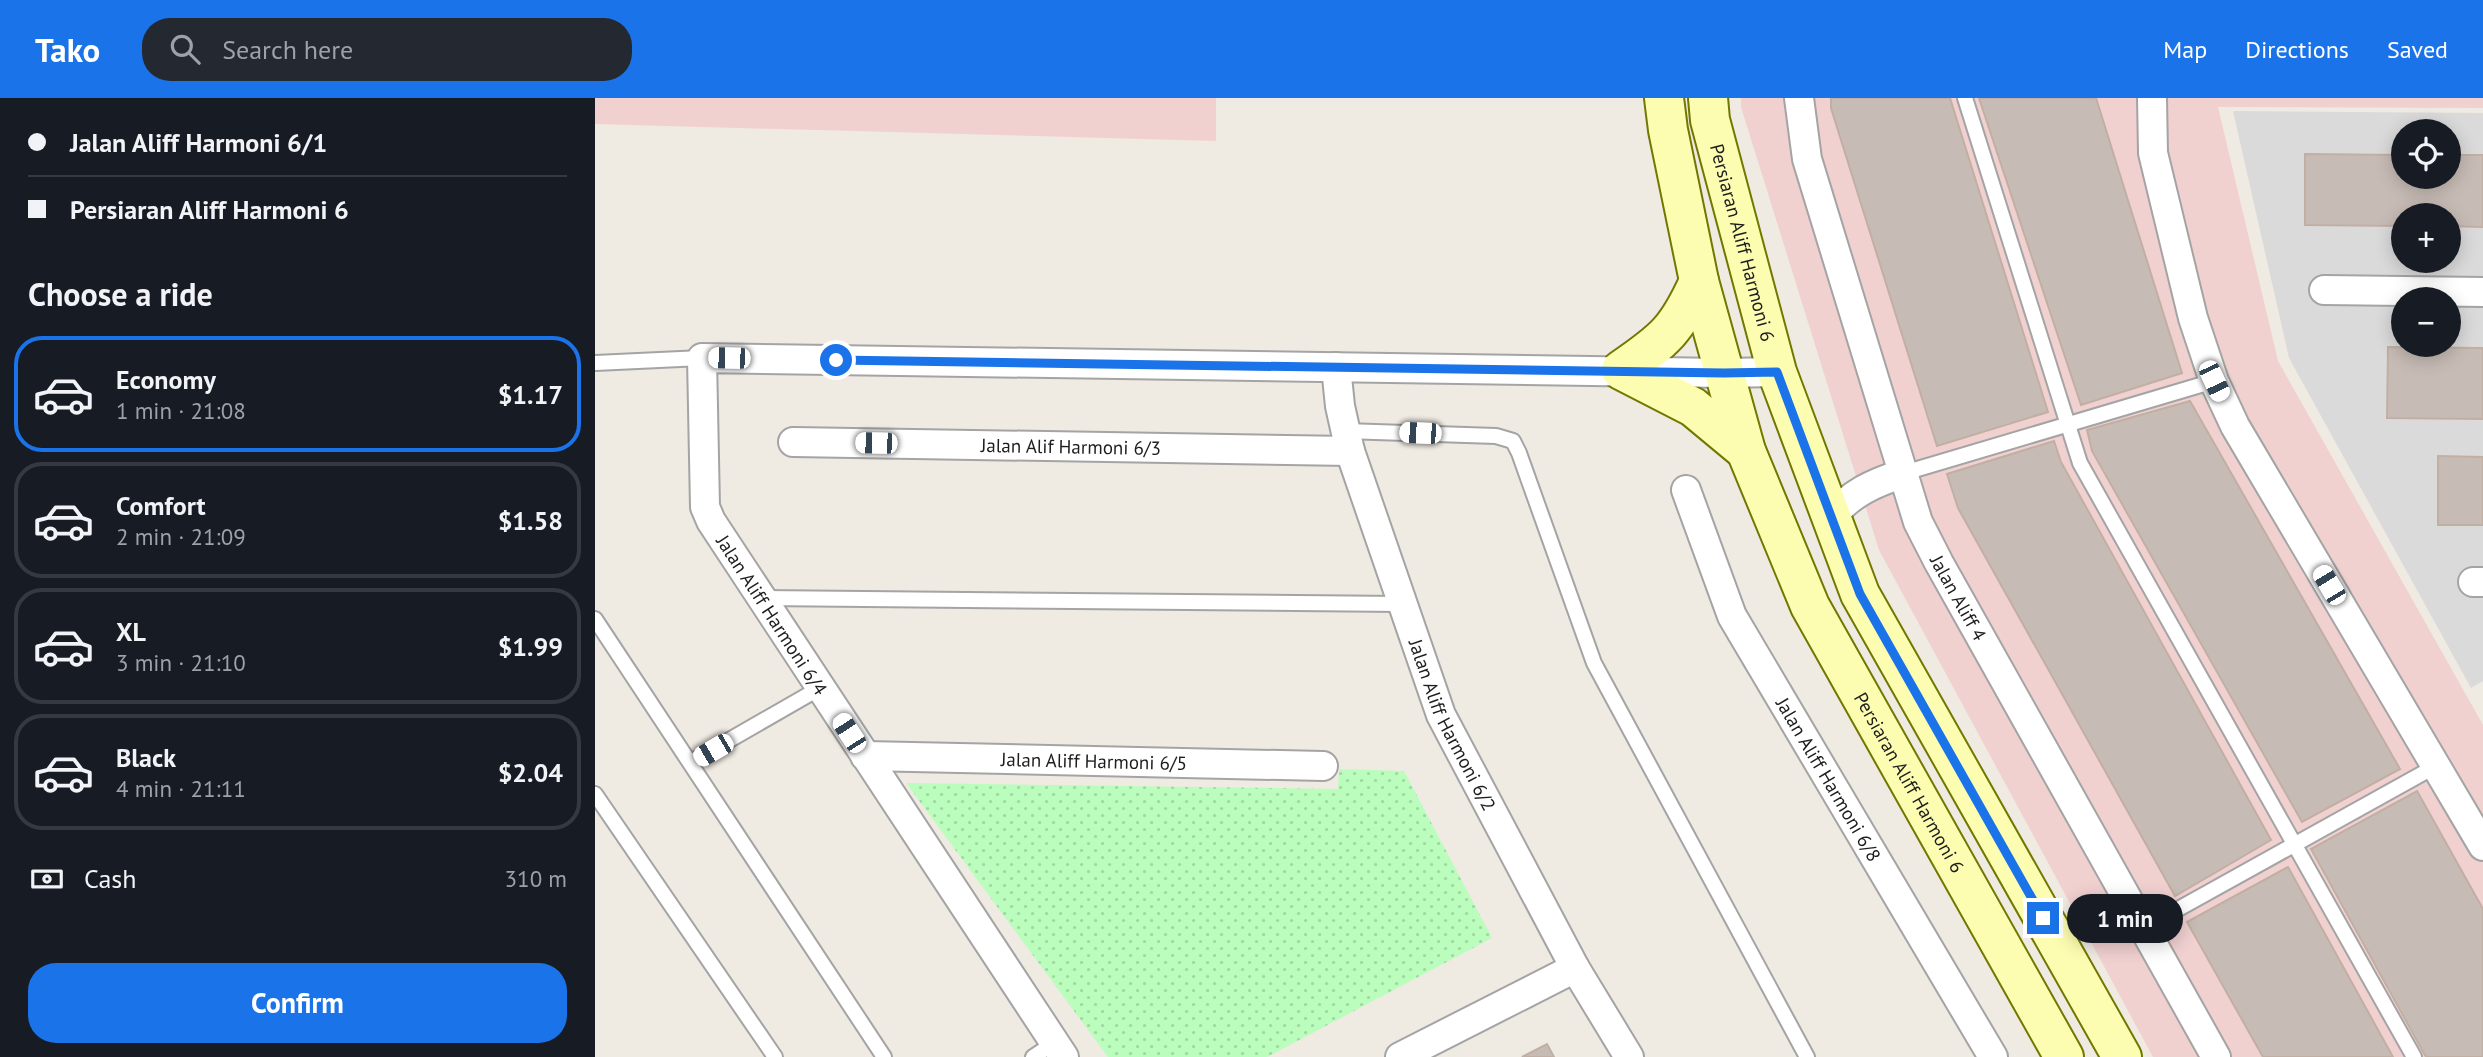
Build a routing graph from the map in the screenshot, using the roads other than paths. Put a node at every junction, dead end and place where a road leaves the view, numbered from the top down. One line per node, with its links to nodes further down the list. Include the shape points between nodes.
1 (1664, 98): 6 (street, Persiaran Aliff Harmoni 6)
2 (1708, 98): 13 (street, Persiaran Aliff Harmoni 6)
3 (1965, 98): 16 (lane)
4 (2152, 98): 15 (street, via 2153,153 2193,318)
5 (1793, 100): 20 (street, Jalan Aliff 4)
6 (1699, 281): 12 (street, via 1672,330); 14 (street, Persiaran Aliff Harmoni 6)
7 (2324, 290): 8 (street)
8 (2483, 292)
9 (702, 358): 10 (lane); 11 (street); 23 (street, Jalan Aliff Harmoni 6/4, via 705,507)
10 (595, 363)
11 (1336, 368): 12 (street); 17 (street, Jalan Aliff Harmoni 6/2)
12 (1621, 370): 14 (street); 19 (street, via 1693,407)
13 (1777, 372): 14 (street); 22 (street, Persiaran Aliff Harmoni 6)
14 (1724, 373): 19 (street, Persiaran Aliff Harmoni 6)
15 (2214, 381): 16 (lane); 30 (street, via 2242,438)
16 (2068, 424): 20 (lane); 32 (lane, via 2080,463)
17 (1347, 441): 18 (street, Jalan Alif Harmoni 6/3); 24 (street, Jalan Aliff Harmoni 6/2); 41 (lane, via 1496,436 1513,442 1594,663)
18 (793, 442)
19 (1746, 451): 43 (street, Persiaran Aliff Harmoni 6, via 1810,606)
20 (1904, 473): 22 (street, via 1854,494); 34 (street, Jalan Aliff 4, via 1918,522 1939,563)
21 (1686, 490): 42 (street, Jalan Aliff Harmoni 6/8, via 1732,616)
22 (1830, 519): 44 (street, Persiaran Aliff Harmoni 6, via 1860,594)
23 (762, 598): 24 (lane); 26 (street, Jalan Aliff Harmoni 6/4)
24 (1401, 604): 35 (street, Jalan Aliff Harmoni 6/2, via 1441,715)
25 (595, 619): 28 (lane)
26 (820, 688): 27 (street, Jalan Aliff Harmoni 6/4); 28 (lane)
27 (865, 756): 29 (street, Jalan Aliff Harmoni 6/5); 36 (street, Jalan Aliff Harmoni 6/4)
28 (691, 762): 38 (lane)
29 (1322, 766)
30 (2436, 766): 32 (lane); 33 (street)
31 (595, 794): 37 (lane)
32 (2295, 844): 34 (lane); 46 (lane)
33 (2483, 846)
34 (2144, 928): 45 (street, Jalan Aliff 4)
35 (1575, 968): 39 (street); 40 (street, Jalan Aliff Harmoni 6/2)
36 (1050, 1052)
37 (775, 1057)
38 (884, 1057)
39 (1400, 1057)
40 (1629, 1057)
41 (1807, 1057)
42 (1993, 1057)
43 (2064, 1057)
44 (2122, 1057)
45 (2216, 1057)
46 (2414, 1057)

